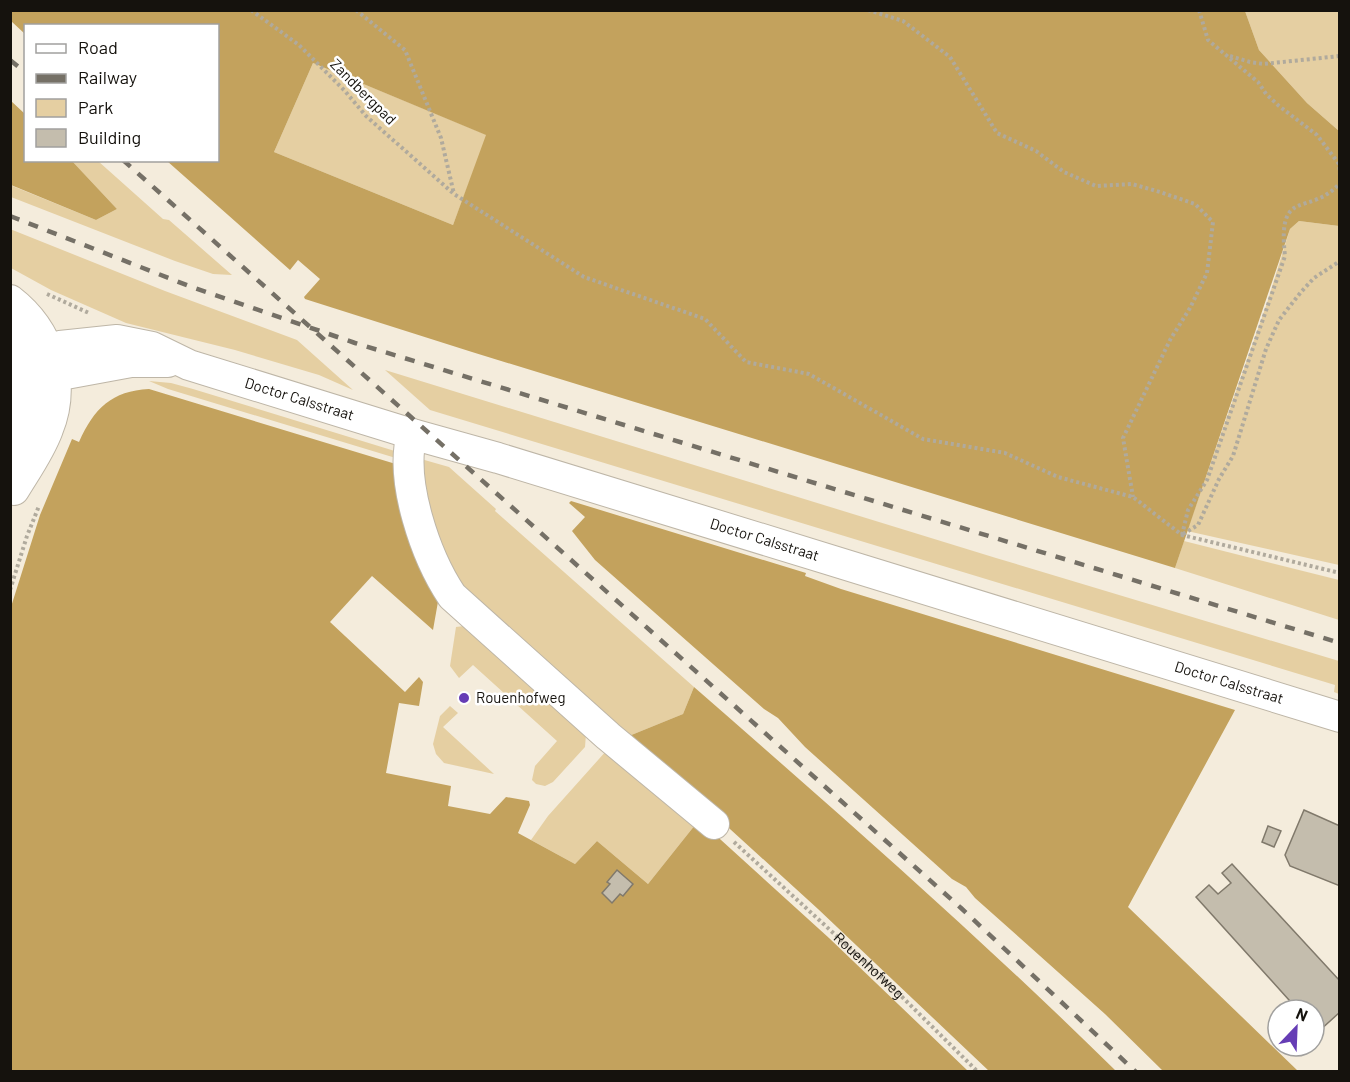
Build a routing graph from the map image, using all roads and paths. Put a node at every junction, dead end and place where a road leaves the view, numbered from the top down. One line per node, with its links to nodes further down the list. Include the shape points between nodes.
1 (251, 10): 9 (path, Zandbergpad, via 299,45 366,116)
2 (356, 10): 9 (path, via 405,50 441,138)
3 (868, 10): 18 (path, via 903,21 950,57 997,133 1096,186 1132,184 1160,192 1195,204 1213,222 1207,273 1123,438)
4 (1199, 10): 5 (path, via 1208,40)
5 (1227, 54): 6 (path, via 1263,64); 7 (path, via 1279,106 1317,135 1339,164)
6 (1340, 56)
7 (1340, 175)
8 (1340, 183): 19 (path, via 1332,192 1289,211 1281,267 1207,480 1188,510)
9 (454, 194): 18 (path, Zandbergpad, via 584,278 705,319 746,362 809,374 923,439 1005,453 1058,477)
10 (1340, 261): 19 (path, via 1314,278 1276,327 1233,456 1198,525)
11 (40, 290): 13 (path)
12 (10, 300): 15 (street, via 33,322)
13 (88, 313)
14 (10, 336): 15 (street)
15 (43, 363): 16 (street, Doctor Calsstraat, via 100,367 145,361 189,365); 17 (street, via 55,405 48,429)
16 (412, 434): 21 (street, Doctor Calsstraat); 22 (street, via 407,450 413,501 430,553 452,596 608,736)
17 (12, 496)
18 (1133, 496): 19 (path)
19 (1182, 535): 20 (path)
20 (1340, 573)
21 (1340, 717)
22 (714, 824): 23 (path, Rouenhofweg)
23 (978, 1071)

